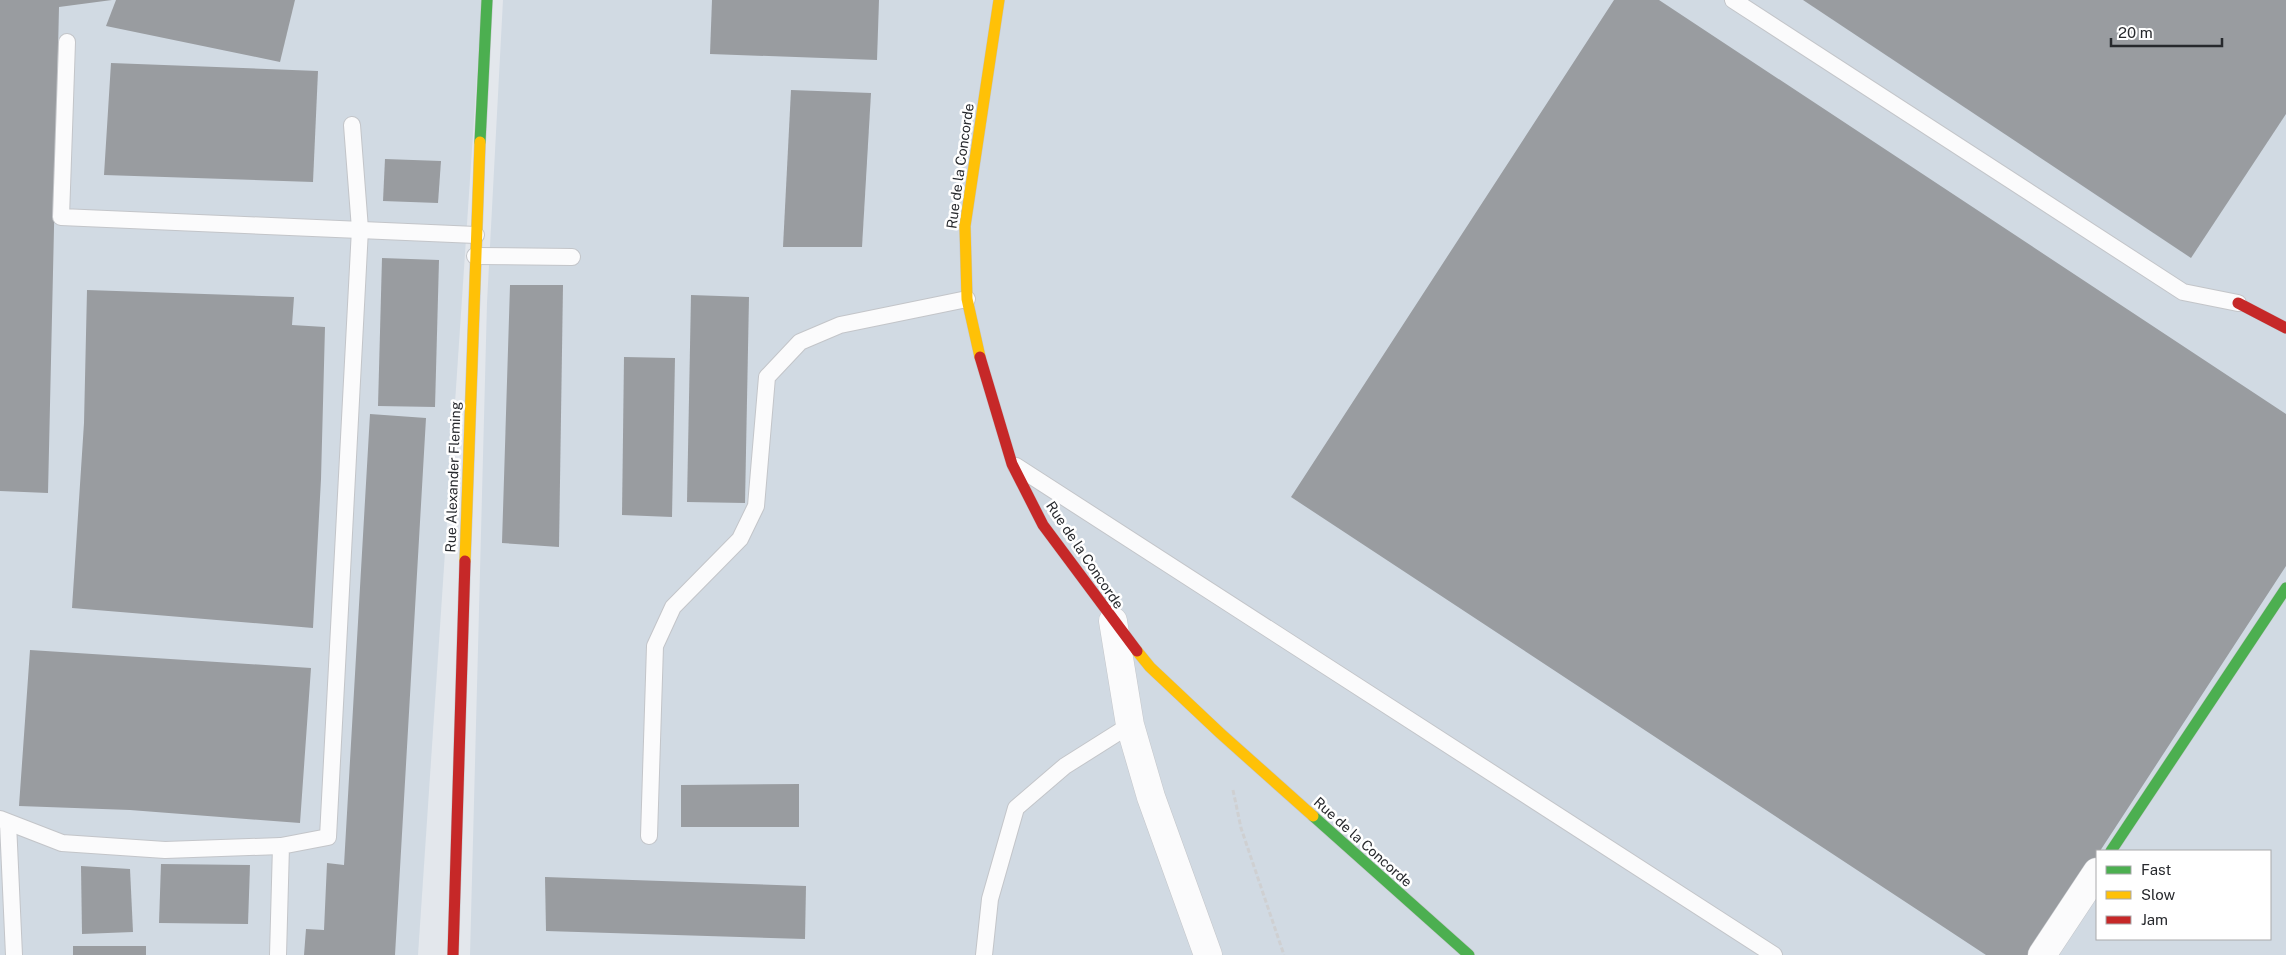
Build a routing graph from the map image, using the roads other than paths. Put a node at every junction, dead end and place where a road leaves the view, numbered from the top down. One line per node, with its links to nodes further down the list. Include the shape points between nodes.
1 (487, 0): 7 (street, Rue Alexander Fleming)
2 (999, 0): 10 (street, Rue de la Concorde, via 965,226)
3 (1733, 0): 11 (lane, via 2183,292)
4 (67, 42): 6 (lane, via 61,217)
5 (352, 125): 6 (lane)
6 (360, 229): 7 (lane); 19 (lane, via 328,837)
7 (476, 234): 8 (street, Rue Alexander Fleming)
8 (474, 256): 9 (lane); 24 (street, Rue Alexander Fleming)
9 (572, 257)
10 (967, 299): 13 (street, Rue de la Concorde, via 983,369); 18 (lane, via 840,325 800,342 768,377 756,506 740,539 673,607 655,646)
11 (2238, 303): 12 (street)
12 (2286, 328)
13 (1012, 464): 15 (street, Rue de la Concorde, via 1043,524); 28 (lane)
14 (2286, 588): 20 (street)
15 (1113, 621): 16 (street); 27 (street, Rue de la Concorde, via 1150,667 1220,733)
16 (1130, 725): 25 (lane, via 1066,766 1016,808 990,899); 26 (street, via 1151,797)
17 (4, 821): 19 (lane, via 62,843 165,850); 22 (lane)
18 (649, 836)
19 (281, 846): 23 (lane)
20 (2112, 850)
21 (2096, 874): 29 (street)
22 (14, 955)
23 (278, 955)
24 (453, 955)
25 (984, 955)
26 (1208, 955)
27 (1469, 955)
28 (1774, 955)
29 (2042, 955)

